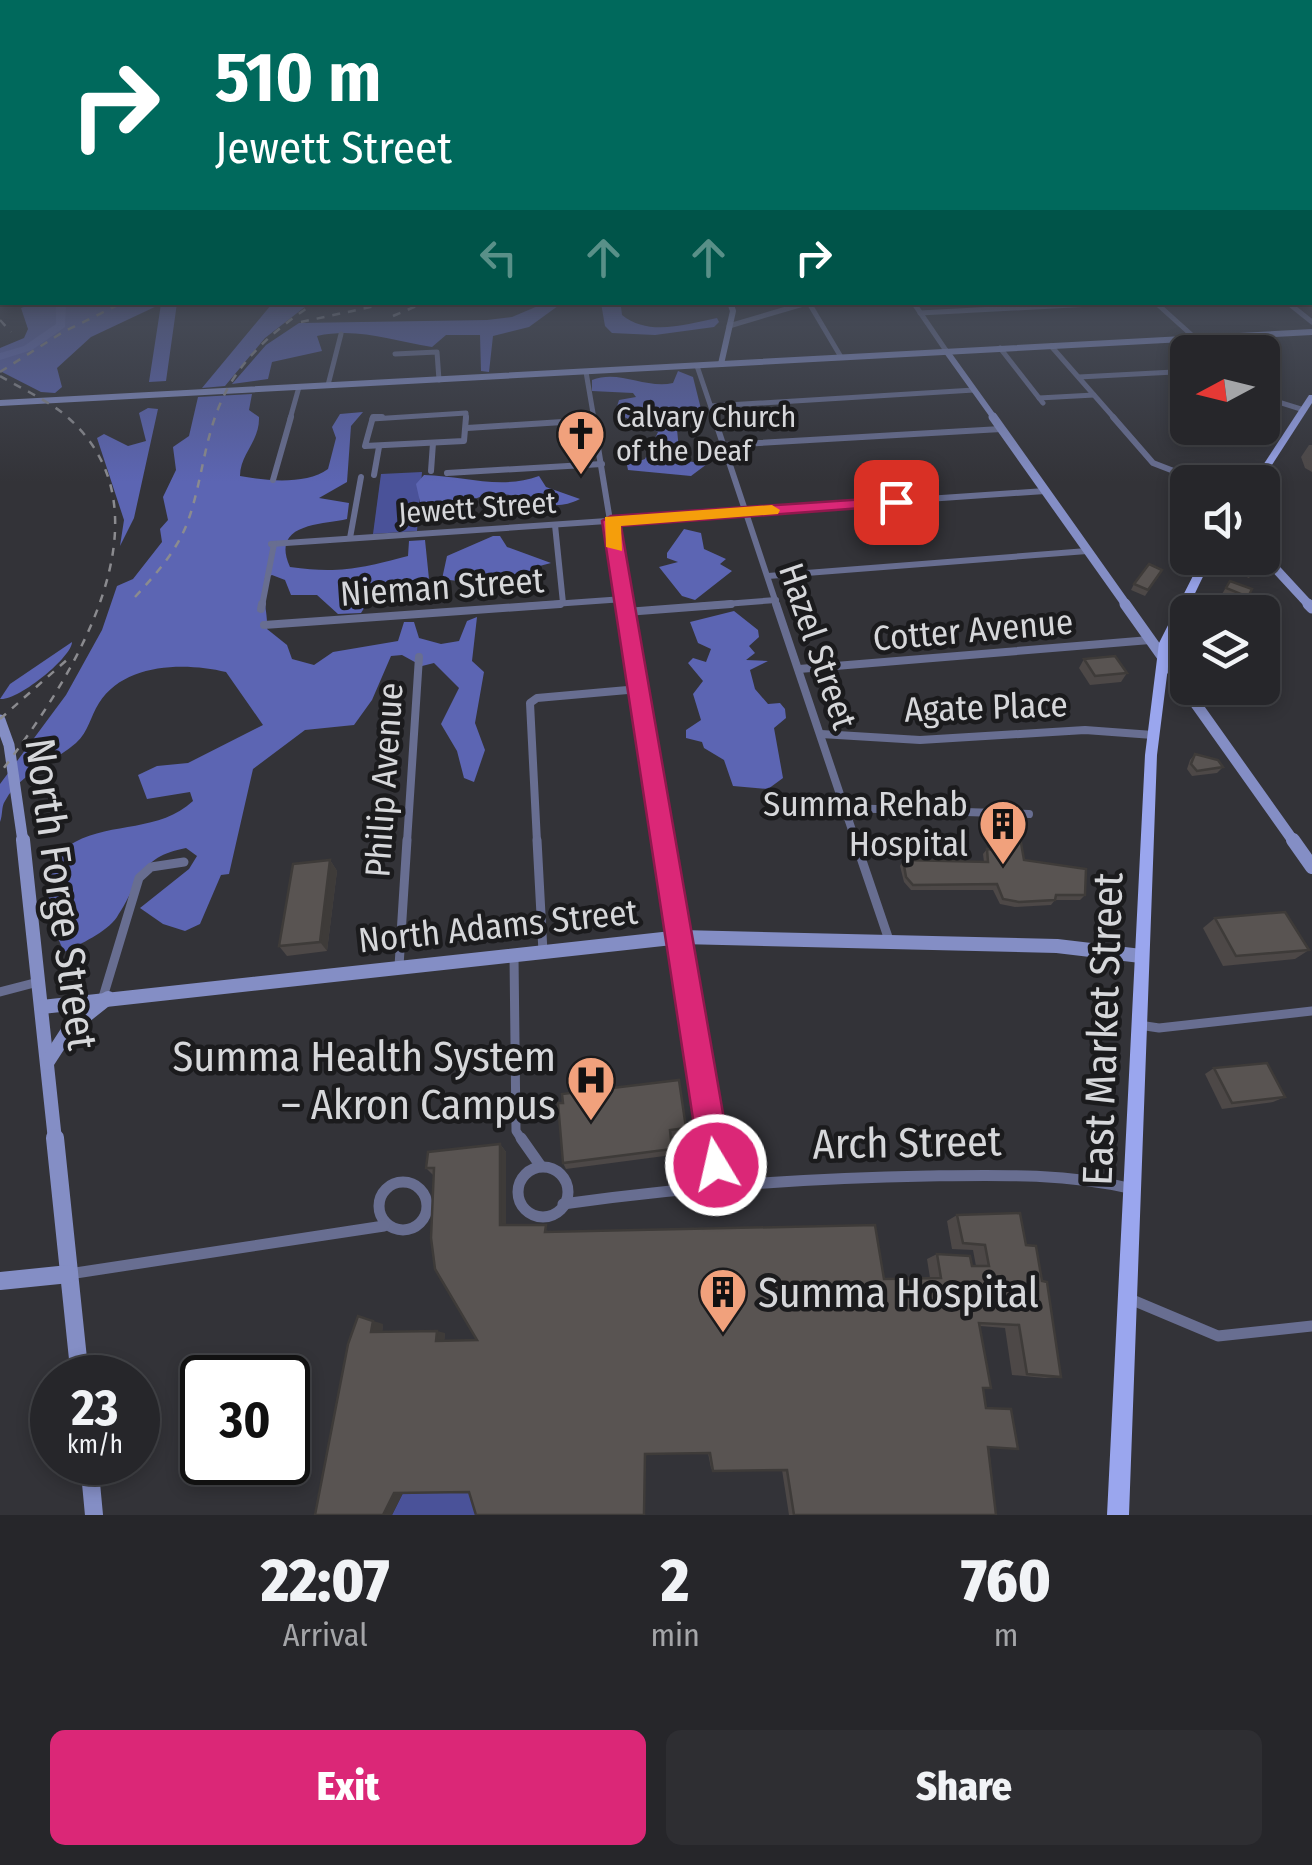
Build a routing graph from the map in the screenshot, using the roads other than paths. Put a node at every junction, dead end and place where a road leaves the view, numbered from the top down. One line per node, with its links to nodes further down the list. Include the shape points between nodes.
1 (339, 341): 17 (street)
2 (726, 341): 11 (street)
3 (831, 341): 10 (street)
4 (938, 341): 8 (street)
5 (1146, 341): 6 (street)
6 (1051, 346): 7 (street); 15 (street)
7 (1000, 348): 8 (street); 20 (street, via 1041,400)
8 (946, 352): 10 (street); 19 (street)
9 (395, 354): 16 (street, via 438,352)
10 (841, 357): 11 (street)
11 (721, 364): 12 (street)
12 (698, 366): 13 (street); 24 (street, Hazel Street)
13 (586, 372): 16 (street); 26 (street)
14 (1170, 372): 15 (street)
15 (1079, 378): 20 (street)
16 (439, 380): 17 (street)
17 (328, 385): 18 (street)
18 (299, 387): 22 (street); 39 (street)
19 (974, 390): 24 (street); 27 (street)
20 (1094, 395): 34 (street, via 1153,462)
21 (1312, 397): 25 (main road)
22 (0, 403)
23 (1280, 403): 25 (street)
24 (711, 406): 30 (street, Hazel Street)
25 (1304, 410): 33 (main road)
26 (594, 420): 28 (street); 32 (street)
27 (1001, 428): 30 (street); 40 (street)
28 (467, 430): 29 (street, via 464,441); 31 (street, via 466,413 373,418 366,447)
29 (433, 443): 31 (street); 35 (street)
30 (724, 445): 41 (street, Hazel Street)
31 (379, 447): 37 (street)
32 (602, 464): 36 (street); 42 (street)
33 (1267, 465)
34 (1170, 469)
35 (431, 471)
36 (447, 474)
37 (374, 475)
38 (361, 477): 44 (street)
39 (273, 480)
40 (1045, 491): 41 (street, Jewett Street); 45 (street)
41 (746, 512): 42 (street, Jewett Street); 48 (street, Hazel Street)
42 (611, 521): 43 (street, Jewett Street); 49 (street)
43 (555, 525): 44 (street, Jewett Street); 51 (street)
44 (350, 538): 53 (street, Jewett Street, via 273,544)
45 (1087, 551): 48 (street); 56 (street)
46 (1280, 573): 52 (street)
47 (1197, 575): 58 (main road, East Market Street, via 1172,620)
48 (768, 576): 50 (street, Hazel Street)
49 (624, 599): 51 (street, Nieman Street); 54 (street)
50 (776, 600): 54 (street); 59 (street, Hazel Street)
51 (563, 603): 55 (street, Nieman Street)
52 (1312, 608)
53 (261, 609)
54 (626, 612): 60 (street)
55 (264, 625)
56 (1150, 640): 58 (street); 59 (street, Cotter Avenue)
57 (419, 657): 73 (street, Philip Avenue)
58 (1162, 657): 63 (main road, East Market Street); 67 (street)
59 (799, 669): 62 (street, Hazel Street)
60 (639, 689): 68 (street); 70 (street, via 532,701)
61 (0, 720): 74 (street, North Forge Street, via 15,780)
62 (821, 734): 63 (street, Agate Place, via 920,740 1084,730); 64 (street, Hazel Street)
63 (1154, 735): 72 (main road, East Market Street)
64 (846, 808): 65 (street); 69 (street, Hazel Street)
65 (1030, 814)
66 (184, 862): 76 (street, via 151,866 138,878)
67 (1312, 867)
68 (681, 937): 69 (street, North Adams Street); 70 (street, North Adams Street); 82 (street)
69 (890, 942): 72 (street, North Adams Street, via 1073,947)
70 (543, 952): 71 (street, North Adams Street)
71 (514, 956): 73 (street, North Adams Street); 81 (street, via 516,1132)
72 (1141, 956): 79 (main road, East Market Street)
73 (399, 966): 76 (street, North Adams Street)
74 (38, 982): 75 (street); 77 (street, North Forge Street)
75 (0, 992)
76 (107, 997): 77 (street, North Adams Street); 80 (street, via 69,1029)
77 (42, 1007): 80 (street, North Forge Street)
78 (1312, 1012): 79 (street)
79 (1140, 1025): 83 (main road, East Market Street)
80 (47, 1063): 86 (street, North Forge Street)
81 (540, 1165): 84 (street, via 565,1179); 84 (street, Arch Street, via 521,1182 522,1207 542,1218)
82 (720, 1183): 83 (street, Arch Street, via 1045,1175); 84 (street, Arch Street)
83 (1133, 1189): 88 (main road, East Market Street)
84 (563, 1204)
85 (384, 1226): 85 (street, via 398,1232 420,1220 426,1203 416,1183 389,1189 380,1212); 86 (street)
86 (69, 1274): 87 (street); 90 (street, North Forge Street)
87 (0, 1281)
88 (1126, 1297): 89 (street, via 1218,1336); 93 (main road, East Market Street)
89 (1312, 1326)
90 (78, 1355)
91 (91, 1485): 92 (street)
92 (94, 1515)
93 (1118, 1515)

